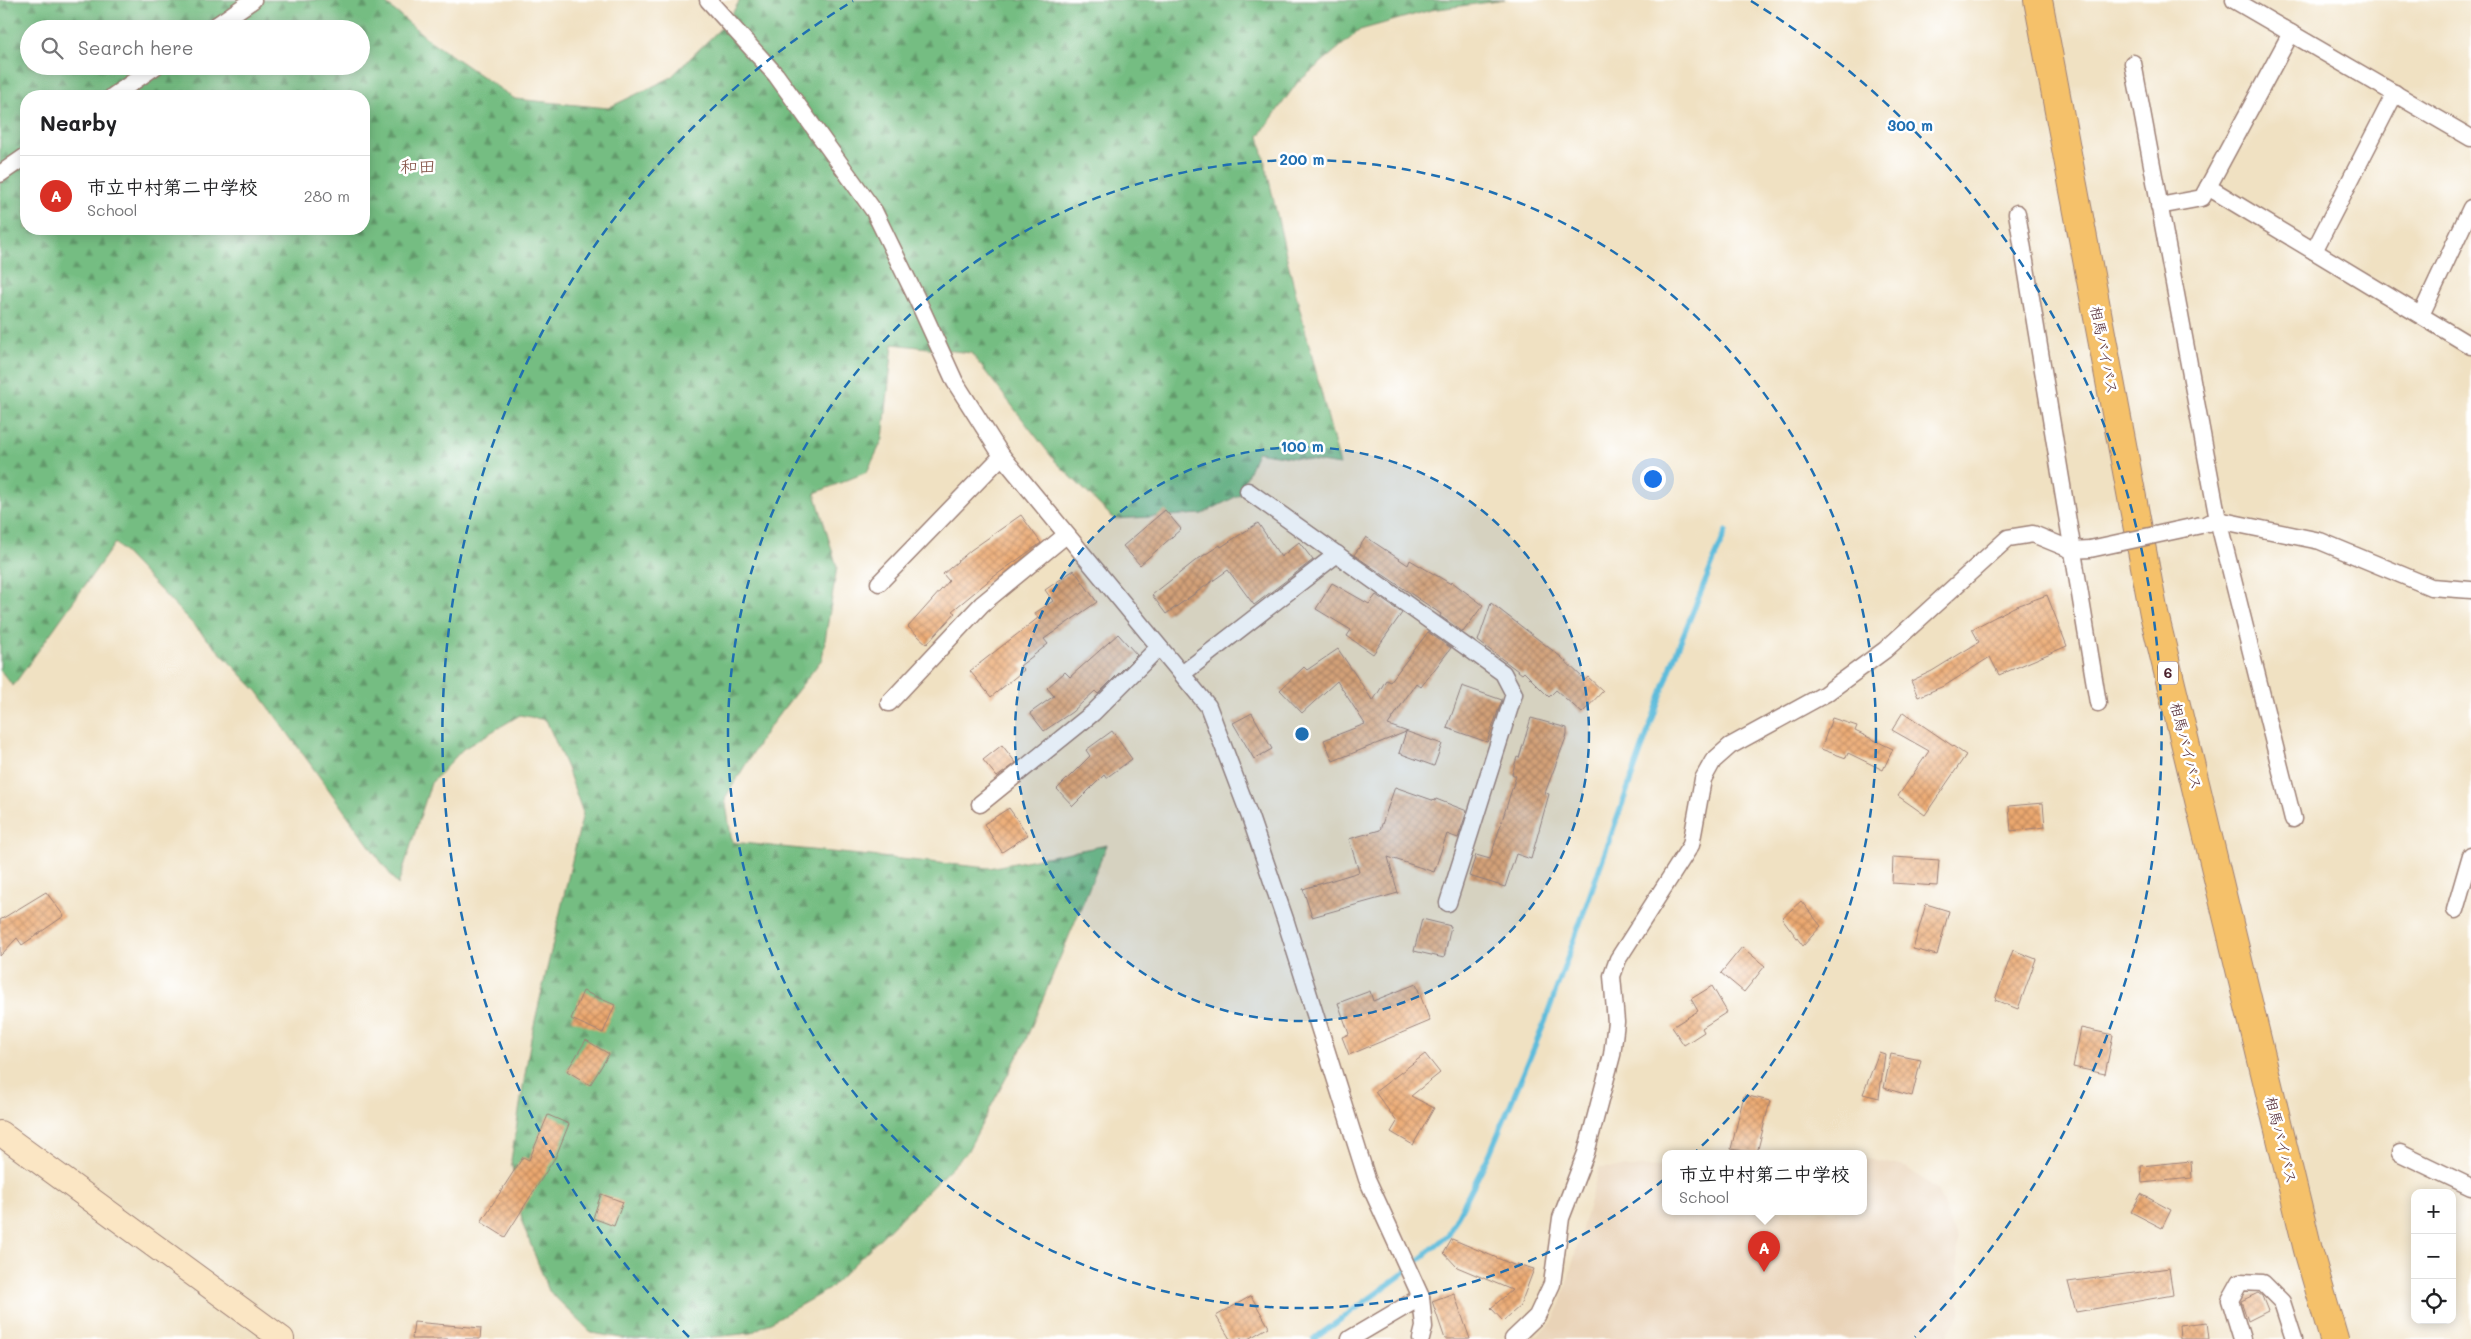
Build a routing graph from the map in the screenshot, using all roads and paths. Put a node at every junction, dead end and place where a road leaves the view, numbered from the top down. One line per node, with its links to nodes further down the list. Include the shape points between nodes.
1 (253, 0): 5 (street)
2 (708, 0): 21 (street, via 776,75 874,211 955,382)
3 (2038, 0): 48 (highway, 相馬バイパス / 6, via 2154,614 2308,1250)
4 (2234, 0): 6 (street)
5 (224, 20)
6 (2291, 33): 10 (street); 14 (street)
7 (2133, 63): 15 (street)
8 (143, 75): 9 (street)
9 (122, 90)
10 (2395, 93): 11 (street); 18 (street)
11 (2471, 138)
12 (20, 160): 13 (street)
13 (0, 174)
14 (2208, 187): 15 (street, via 2202,198); 18 (street)
15 (2159, 206): 23 (street)
16 (2471, 208): 19 (street)
17 (2017, 214): 25 (street)
18 (2314, 251): 19 (street)
19 (2421, 315): 20 (street)
20 (2471, 346)
21 (1002, 456): 24 (street); 27 (street)
22 (1248, 491): 26 (street)
23 (2218, 520): 25 (street, bridge, via 2090,549); 28 (street, via 2320,541 2431,587); 34 (street)
24 (1066, 535): 29 (street); 31 (street, via 982,604)
25 (2072, 550): 32 (street); 45 (street, via 2033,534 2008,538 1885,650 1825,694 1730,746 1713,761 1703,779 1691,844 1618,959 1612,976 1616,1022 1612,1055 1586,1152 1562,1218 1552,1284 1537,1316)
26 (1337, 554): 30 (street); 36 (street, via 1503,673 1514,694)
27 (879, 583)
28 (2471, 590)
29 (1159, 647): 30 (street); 33 (street, via 1093,713)
30 (1182, 674): 41 (street, via 1208,706 1285,918 1366,1179)
31 (889, 703)
32 (2098, 703)
33 (980, 804)
34 (2293, 818)
35 (2471, 855): 37 (street)
36 (1448, 903)
37 (2455, 910)
38 (0, 1133): 42 (street)
39 (2400, 1154): 40 (street)
40 (2471, 1187)
41 (1421, 1297): 43 (street); 44 (street, via 1424,1327)
42 (282, 1339)
43 (1350, 1339)
44 (1421, 1339)
45 (1514, 1339)
46 (2242, 1339): 47 (street, via 2230,1300 2240,1282 2263,1283 2282,1302)
47 (2294, 1339)
48 (2334, 1339)

